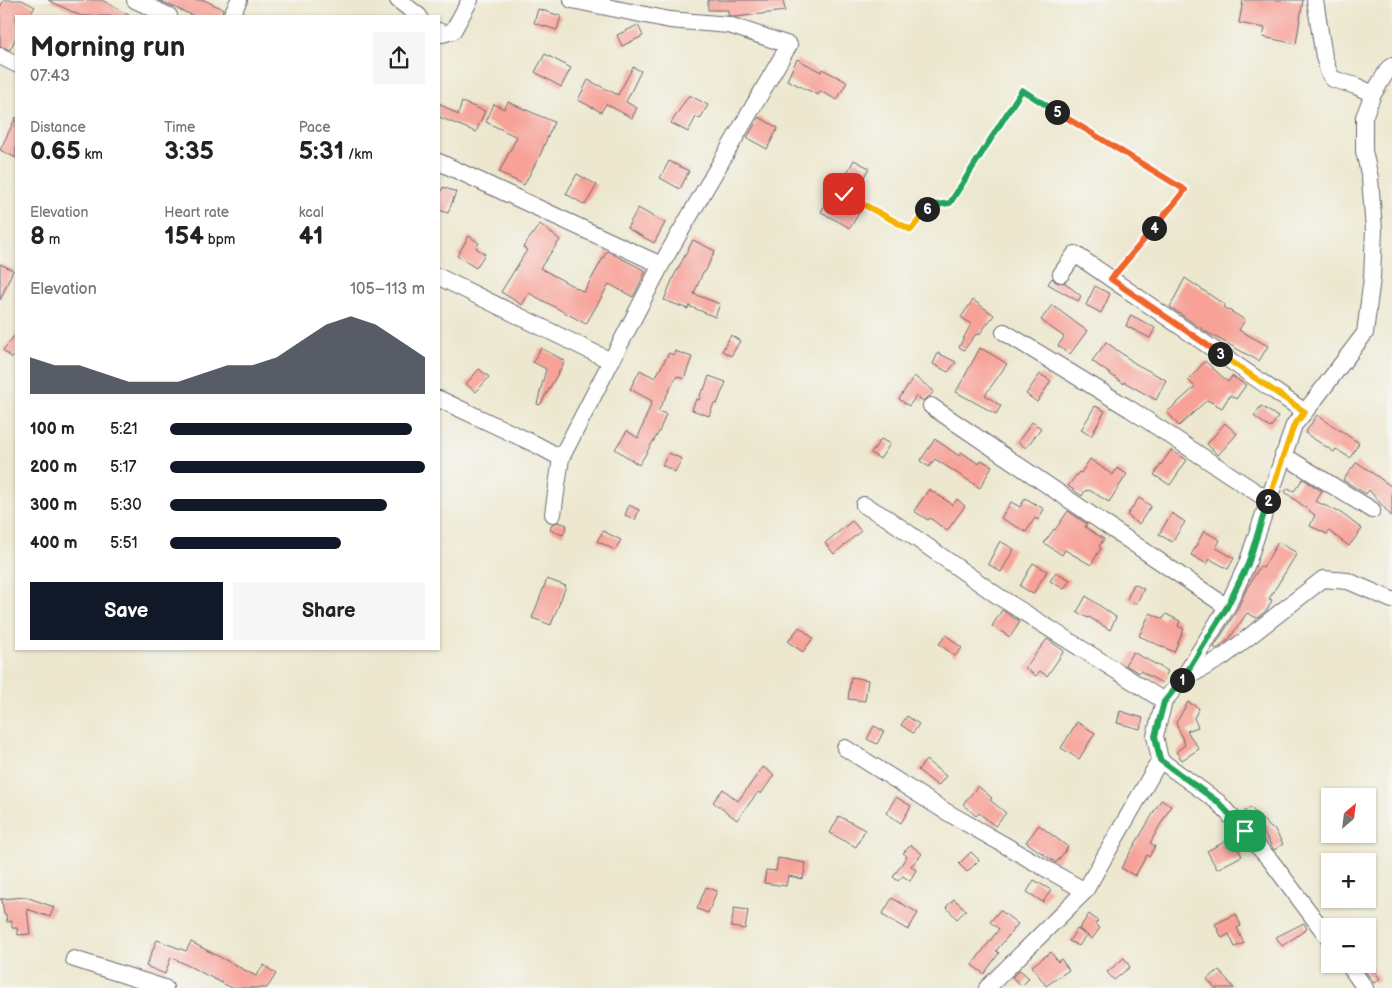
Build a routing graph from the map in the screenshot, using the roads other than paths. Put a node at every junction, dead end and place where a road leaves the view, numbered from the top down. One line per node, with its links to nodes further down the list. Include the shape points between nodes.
1 (239, 0): 8 (street)
2 (398, 0): 9 (street)
3 (470, 0): 10 (street, via 453,31)
4 (572, 0): 16 (street, via 670,20 729,25 788,45)
5 (1315, 0): 14 (street, via 1329,73 1333,79)
6 (145, 6): 7 (street)
7 (167, 15)
8 (232, 15)
9 (418, 15)
10 (440, 32)
11 (0, 56): 12 (street)
12 (15, 64)
13 (1392, 66): 14 (street)
14 (1373, 94): 23 (street, via 1364,117 1364,151 1370,178 1374,230 1365,333)
15 (440, 162): 16 (street)
16 (661, 265): 20 (street)
17 (1061, 274): 23 (street, via 1075,254)
18 (440, 277): 20 (street)
19 (1004, 332): 26 (street, via 1130,409)
20 (612, 361): 25 (street)
21 (440, 400): 25 (street)
22 (931, 406): 31 (street)
23 (1305, 412): 24 (street, via 1294,425)
24 (1284, 455): 26 (street); 28 (street)
25 (561, 458): 29 (street)
26 (1268, 500): 31 (street, via 1248,564)
27 (864, 505): 33 (street, via 998,596)
28 (1372, 510)
29 (553, 514)
30 (1392, 600): 32 (street, via 1348,581 1323,579 1223,657)
31 (1227, 607): 32 (street)
32 (1182, 680): 33 (street)
33 (1164, 702): 35 (street, via 1155,736)
34 (845, 748): 36 (street, via 945,811)
35 (1160, 760): 36 (street); 37 (street, via 1218,802 1271,861)
36 (1085, 892): 41 (street)
37 (1321, 928)
38 (74, 959): 40 (street)
39 (1354, 973): 42 (street)
40 (165, 988)
41 (986, 988)
42 (1365, 988)

